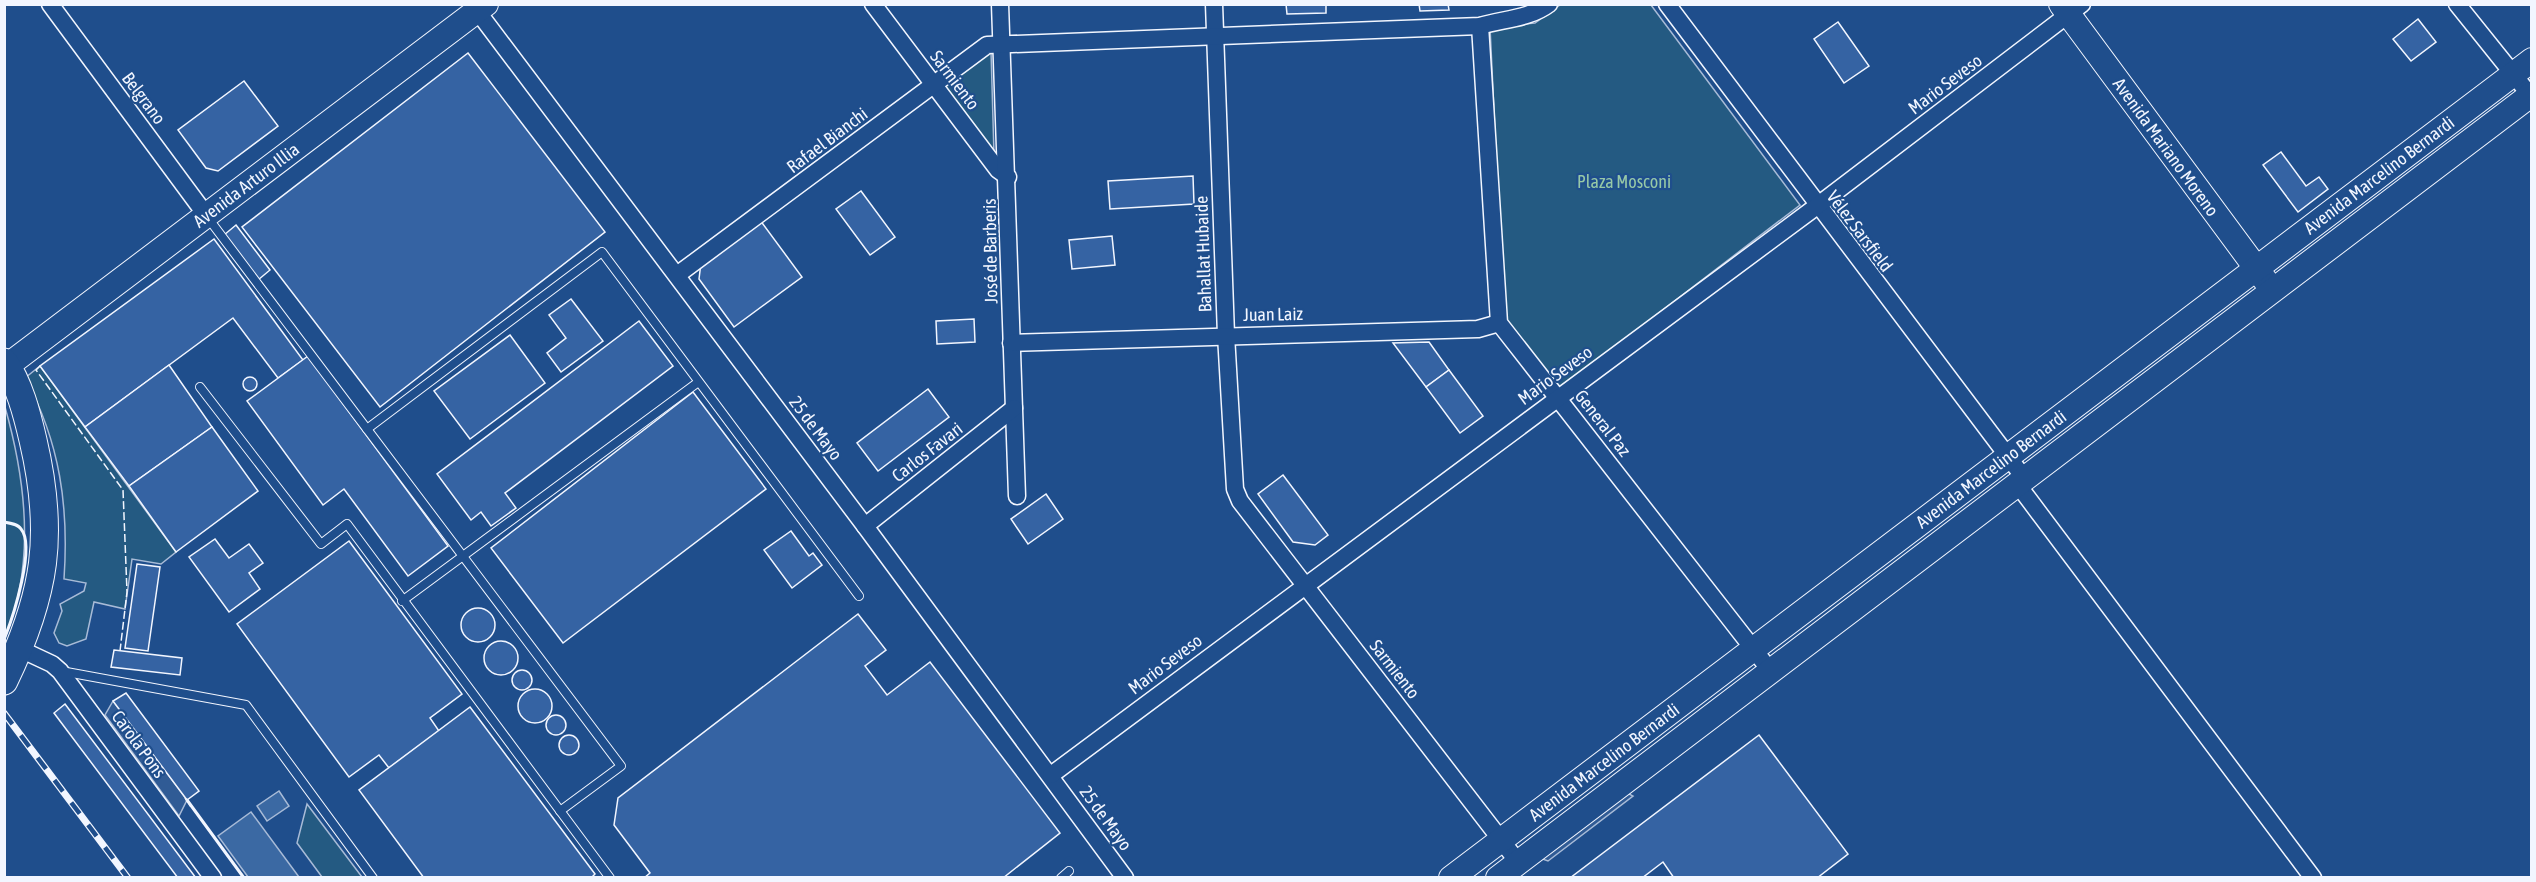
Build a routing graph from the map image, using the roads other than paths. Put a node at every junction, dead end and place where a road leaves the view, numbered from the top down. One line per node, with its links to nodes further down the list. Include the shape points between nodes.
1 (50, 4): 19 (street, Belgrano)
2 (873, 4): 15 (street, Sarmiento)
3 (1000, 4): 12 (street, José de Barberis)
4 (1214, 4): 11 (street, Bahallat Hubaide)
5 (1549, 4): 10 (street, Rafael Bianchi, via 1535,15)
6 (1667, 4): 18 (street, Vélez Sarsfield)
7 (2457, 4): 14 (street)
8 (478, 7): 19 (main road, Avenida Arturo Illia); 21 (street, 25 de Mayo)
9 (2070, 8): 18 (street, Mario Seveso); 20 (main road, Avenida Mariano Moreno)
10 (1479, 26): 11 (street, Rafael Bianchi); 23 (street)
11 (1216, 35): 12 (street, Rafael Bianchi); 24 (street, Bahallat Hubaide)
12 (1003, 44): 15 (street, Rafael Bianchi, via 981,48); 17 (street, José de Barberis)
13 (2532, 60): 14 (main road, Avenida Marcelino Bernardi)
14 (2512, 75): 16 (street); 20 (main road, Avenida Marcelino Bernardi)
15 (933, 85): 17 (street, Sarmiento, via 998,170); 21 (street, Rafael Bianchi)
16 (2531, 95): 22 (main road, Avenida Marcelino Bernardi)
17 (1008, 177): 25 (street, José de Barberis)
18 (1817, 206): 29 (street, Mario Seveso); 32 (street, Vélez Sarsfield)
19 (206, 215): 26 (main road, Avenida Arturo Illia); 31 (lane)
20 (2256, 268): 22 (main road, Avenida Mariano Moreno); 32 (main road, Avenida Marcelino Bernardi)
21 (677, 275): 36 (street, 25 de Mayo)
22 (2272, 289): 33 (main road, Avenida Marcelino Bernardi)
23 (1498, 323): 24 (street, Juan Laiz, via 1478,329); 29 (street, General Paz)
24 (1226, 335): 25 (street, Juan Laiz); 35 (street, Bahallat Hubaide, via 1235,489)
25 (1011, 343): 30 (street, José de Barberis)
26 (5, 365): 42 (highway, via 30,426 43,488 45,521 41,585)
27 (698, 383): 31 (lane, via 602,252); 37 (lane); 39 (lane)
28 (200, 387): 40 (lane, via 321,544 347,524)
29 (1558, 396): 38 (street, Mario Seveso); 41 (street, General Paz)
30 (1014, 408): 34 (street, José de Barberis); 36 (street, Carlos Favari)
31 (368, 429): 37 (lane)
32 (2007, 457): 33 (street, Vélez Sarsfield); 41 (main road, Avenida Marcelino Bernardi)
33 (2022, 482): 43 (main road, Avenida Marcelino Bernardi); 58 (street, Vélez Sarsfield)
34 (1017, 496)
35 (1240, 501): 38 (street, Sarmiento)
36 (865, 526): 46 (street, 25 de Mayo)
37 (463, 557): 40 (lane); 47 (lane, via 621,766)
38 (1304, 584): 46 (street, Mario Seveso); 48 (street, Sarmiento)
39 (859, 596)
40 (402, 601): 47 (lane)
41 (1753, 648): 43 (street, General Paz); 48 (main road, Avenida Marcelino Bernardi)
42 (20, 649): 44 (street, Carola Pons); 45 (highway)
43 (1769, 669): 49 (main road, Avenida Marcelino Bernardi)
44 (60, 671): 51 (street, Carola Pons); 52 (lane, via 246,705)
45 (4, 681)
46 (1051, 775): 55 (street, 25 de Mayo)
47 (560, 811): 53 (lane)
48 (1502, 839): 49 (street, Sarmiento); 56 (main road, Avenida Marcelino Bernardi)
49 (1518, 862): 57 (main road, Avenida Marcelino Bernardi)
50 (1069, 871): 54 (lane)
51 (213, 878)
52 (373, 878)
53 (610, 878)
54 (1060, 878)
55 (1125, 878)
56 (1451, 878)
57 (1497, 878)
58 (2313, 878)

